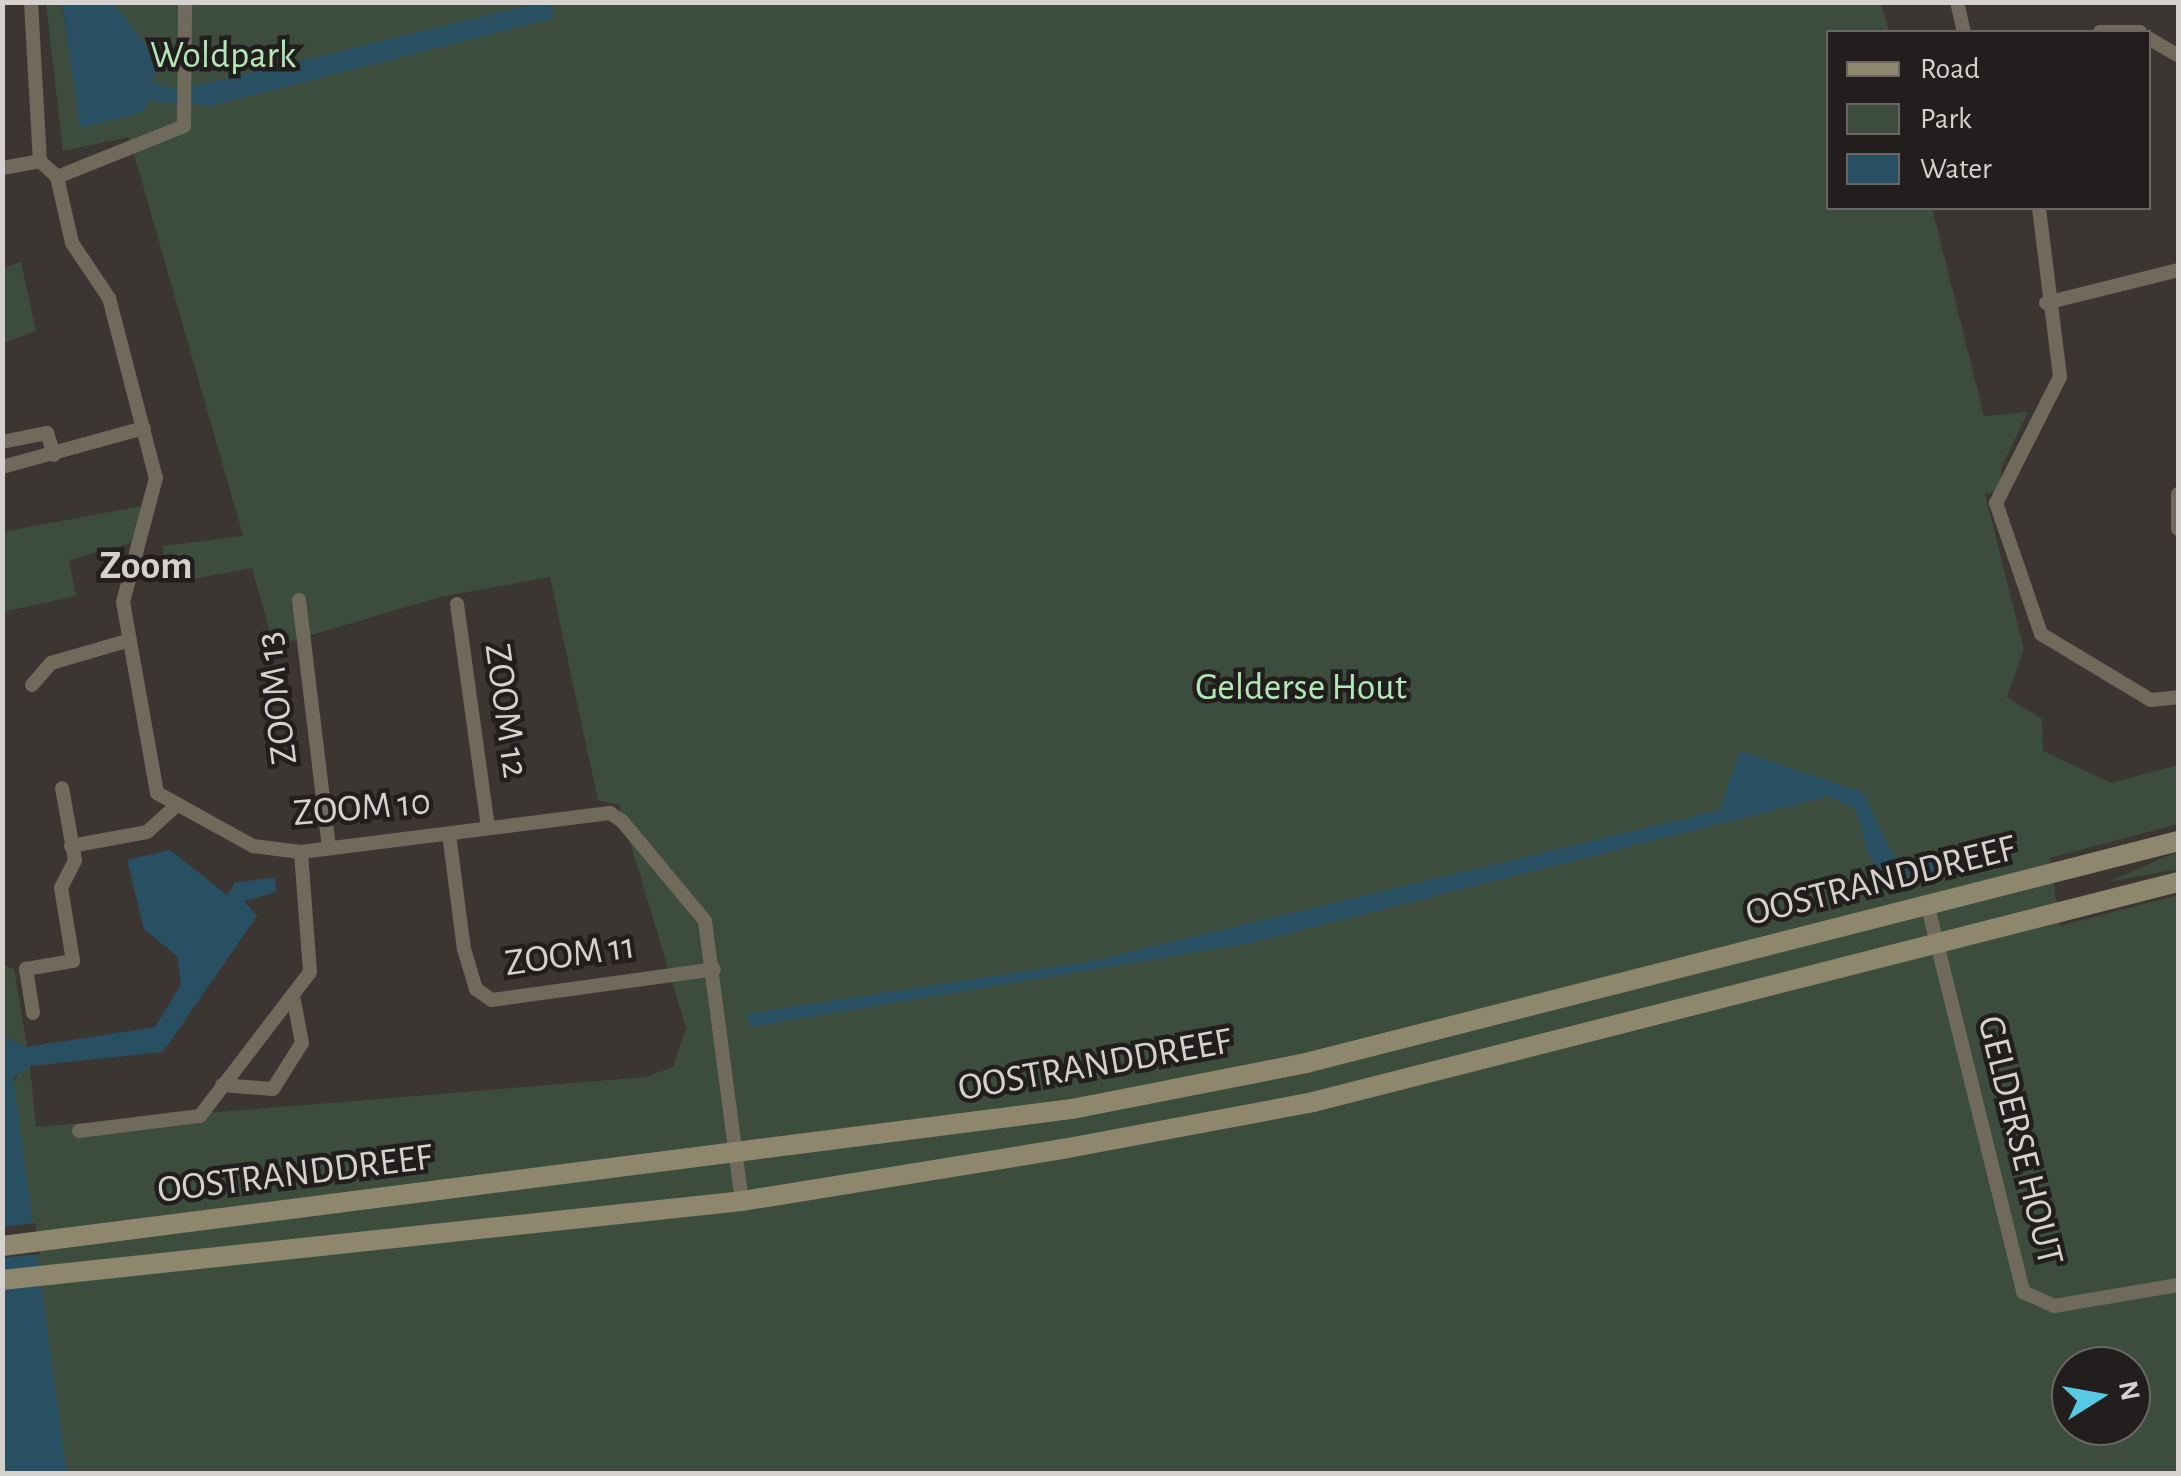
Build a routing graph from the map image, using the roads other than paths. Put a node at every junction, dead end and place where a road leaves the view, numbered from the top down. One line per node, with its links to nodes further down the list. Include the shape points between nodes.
1 (31, 2): 7 (street)
2 (185, 2): 9 (street, via 186,121 172,136 109,150)
3 (1957, 2): 4 (street)
4 (1964, 30)
5 (2151, 40): 6 (street)
6 (2178, 55)
7 (40, 161): 8 (street); 9 (street)
8 (2, 168)
9 (57, 177): 13 (street, ZOOM 10, via 72,243 109,298)
10 (2039, 210): 12 (street, via 2054,274)
11 (2178, 270): 12 (street)
12 (2046, 303): 23 (street, via 2060,376 1998,492 2030,618 2152,700)
13 (144, 428): 15 (street); 21 (street, ZOOM 10, via 156,478 125,574)
14 (2, 442): 15 (street, via 47,433)
15 (54, 455): 16 (street)
16 (2, 466)
17 (2178, 494): 18 (street)
18 (2178, 530)
19 (299, 600): 30 (street, ZOOM 13)
20 (457, 604): 26 (street, ZOOM 12)
21 (130, 640): 22 (street, via 51,663); 25 (street, ZOOM 10, via 146,768)
22 (32, 685)
23 (2178, 696)
24 (62, 788): 29 (street)
25 (174, 808): 29 (street, via 147,832); 31 (street, ZOOM 10, via 253,846)
26 (488, 827): 27 (street, ZOOM 10); 35 (street, ZOOM 10, via 610,812 690,895)
27 (450, 834): 30 (street, ZOOM 10); 35 (street, ZOOM 11, via 464,949 476,989 492,1000)
28 (2178, 841): 33 (main road, OOSTRANDDREEF)
29 (72, 846): 37 (street, via 61,888 73,962 26,969)
30 (329, 848): 31 (street, ZOOM 10)
31 (301, 852): 36 (street, via 313,963)
32 (2178, 882): 34 (main road, OOSTRANDDREEF)
33 (1928, 907): 34 (street, GELDERSE HOUT); 40 (main road, OOSTRANDDREEF, via 1306,1063 1072,1109)
34 (1937, 944): 41 (main road, OOSTRANDDREEF, via 1312,1102); 44 (street, GELDERSE HOUT, via 2023,1292 2054,1306)
35 (714, 969): 40 (street, ZOOM 10)
36 (293, 996): 38 (street); 38 (street, via 302,1042 273,1089)
37 (33, 1013)
38 (222, 1085): 39 (street, via 200,1116)
39 (79, 1132)
40 (736, 1156): 41 (street); 42 (main road, OOSTRANDDREEF)
41 (742, 1201): 43 (main road, OOSTRANDDREEF)
42 (2, 1246)
43 (2, 1280)
44 (2178, 1285)

